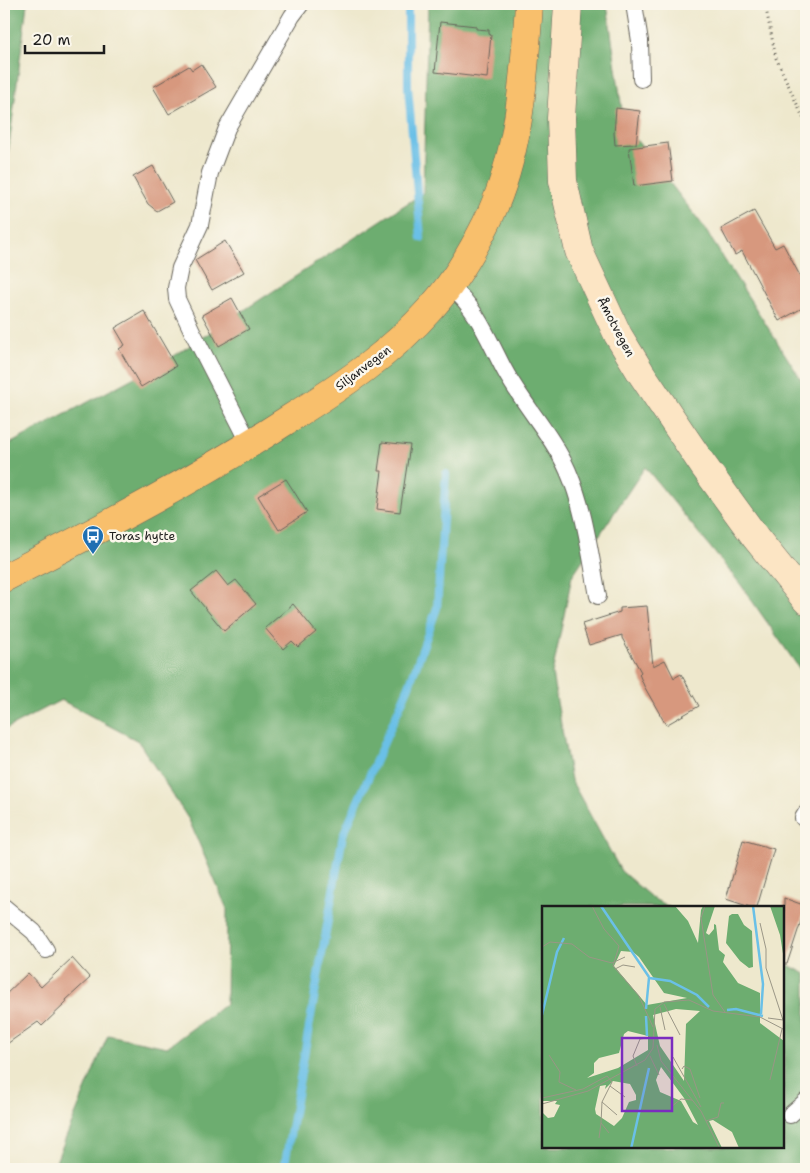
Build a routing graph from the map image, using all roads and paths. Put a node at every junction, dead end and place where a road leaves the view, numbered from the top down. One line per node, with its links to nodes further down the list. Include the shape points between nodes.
1 (301, 4): 9 (lane, via 227,128 210,173 200,225 180,268 176,288 193,333)
2 (528, 4): 8 (main road, Siljanvegen, via 524,78 511,155 486,224)
3 (568, 4): 12 (main road, Åmotvegen, via 561,118 563,181 580,250 618,334 641,374 756,538)
4 (634, 4): 6 (lane, via 640,41)
5 (765, 4): 7 (path, via 776,58)
6 (641, 80)
7 (806, 124)
8 (450, 286): 9 (main road, Siljanvegen, via 407,333 380,356); 11 (lane, via 476,316 506,374 568,470 581,509)
9 (250, 444): 10 (main road, Siljanvegen, via 154,500)
10 (4, 578)
11 (598, 596)
12 (806, 600)
13 (4, 907): 14 (lane, via 34,932)
14 (46, 950)
15 (806, 1101): 16 (lane)
16 (790, 1116)

